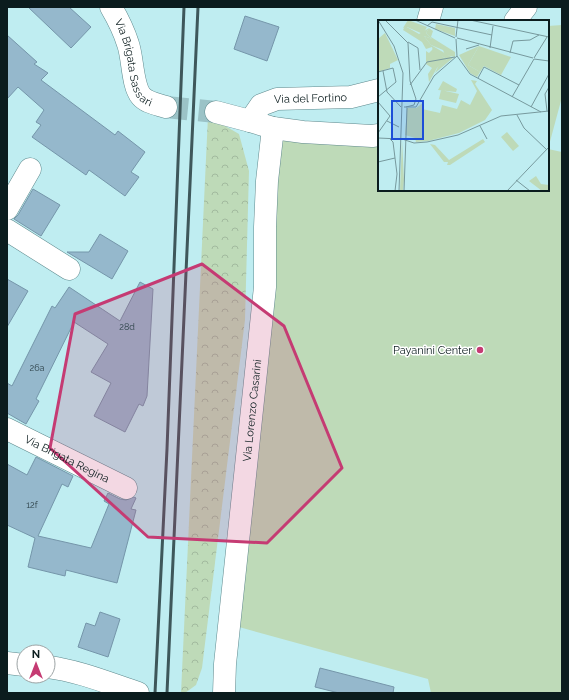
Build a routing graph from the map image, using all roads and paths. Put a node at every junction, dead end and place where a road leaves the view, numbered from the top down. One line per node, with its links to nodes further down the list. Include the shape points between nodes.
1 (111, 7): 7 (street, Via Brigata Sassari, via 129,45 139,94 146,101)
2 (432, 7): 4 (street)
3 (526, 7): 5 (street)
4 (428, 20)
5 (516, 20)
6 (378, 90): 9 (street, Via del Fortino, via 351,97 277,99 261,105)
7 (166, 107)
8 (216, 112): 9 (street)
9 (250, 121): 10 (street)
10 (273, 128): 11 (street); 20 (street, Via Lorenzo Casarini, via 267,181 265,287)
11 (378, 135)
12 (30, 169): 13 (street)
13 (7, 209)
14 (7, 230): 15 (street)
15 (69, 268)
16 (7, 429): 17 (street, Via Brigata Regina)
17 (126, 488)
18 (56, 668): 19 (street)
19 (138, 693)
20 (224, 693)

